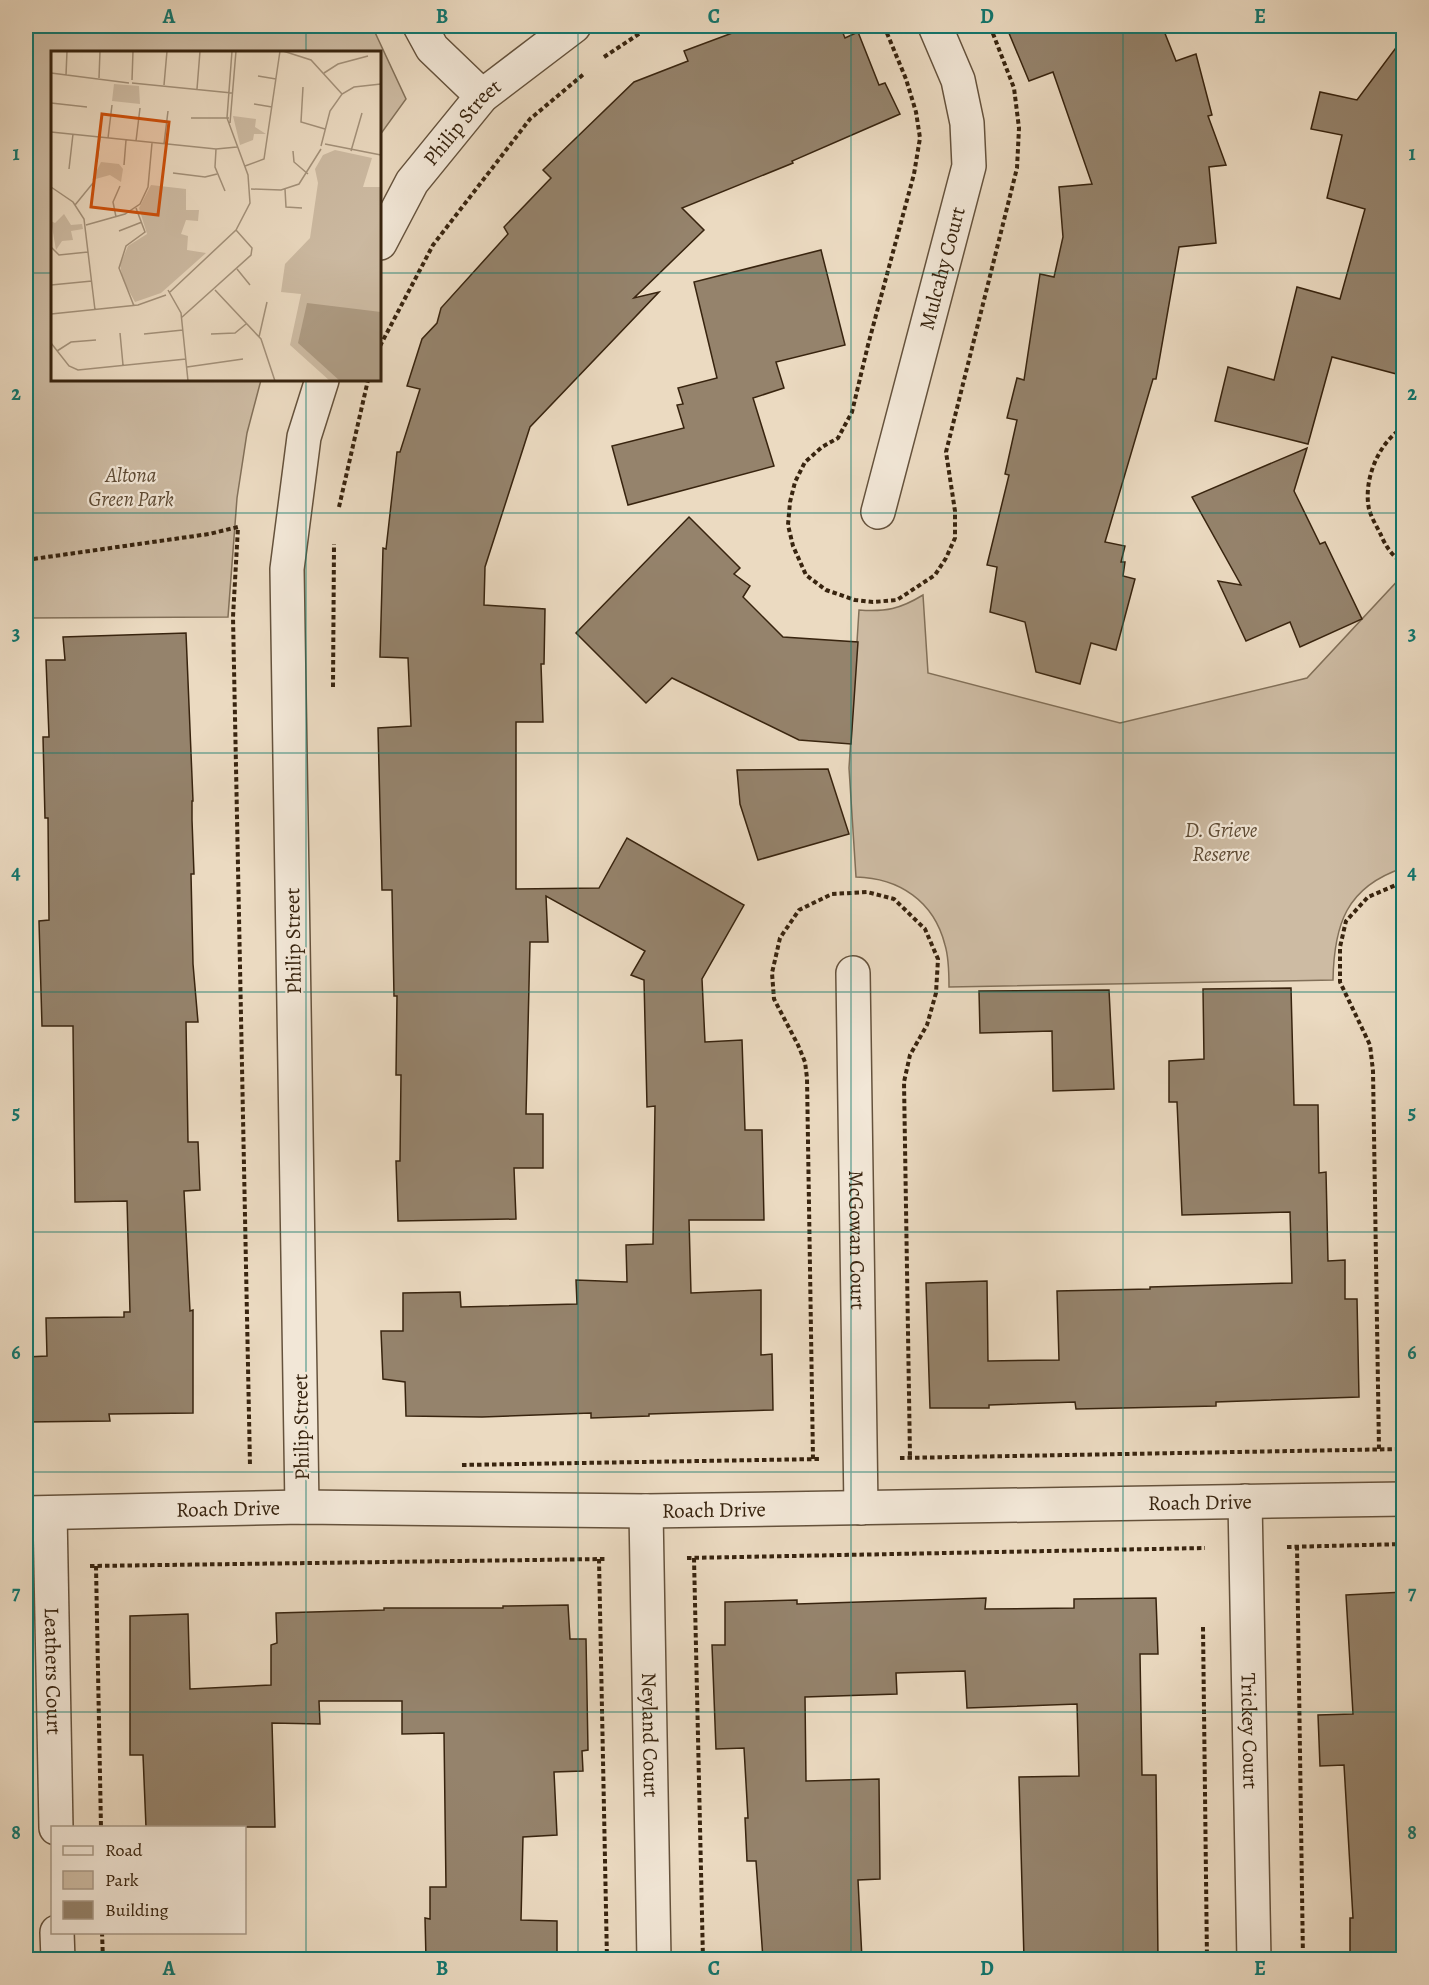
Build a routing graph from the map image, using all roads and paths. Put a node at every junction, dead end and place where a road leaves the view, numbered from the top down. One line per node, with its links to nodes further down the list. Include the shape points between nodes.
1 (420, 26): 9 (street, via 432,48)
2 (476, 26): 3 (path, via 481,32)
3 (489, 26)
4 (574, 26): 9 (street, Philip Street)
5 (651, 26): 7 (path)
6 (935, 26): 15 (street, Mulcahy Court, via 958,80 969,166)
7 (597, 64)
8 (588, 71): 11 (path, via 530,119 433,245)
9 (482, 96): 10 (street, Philip Street, via 412,182)
10 (381, 241)
11 (381, 344)
12 (322, 381): 27 (street, Philip Street, via 304,437 287,569)
13 (368, 381): 16 (path)
14 (1404, 427): 19 (path, via 1380,451 1368,482 1370,509 1382,539 1397,560)
15 (878, 512)
16 (337, 517)
17 (334, 540): 20 (path)
18 (26, 560): 27 (path, via 238,527 233,617 250,1468)
19 (1404, 563)
20 (333, 693)
21 (1404, 885): 23 (path, via 1368,897 1346,921 1340,946 1340,982 1370,1045 1373,1071)
22 (853, 973): 25 (street, McGowan Court)
23 (1379, 1449): 24 (path); 25 (path)
24 (1404, 1449)
25 (861, 1459): 26 (path); 31 (street, McGowan Court)
26 (454, 1465)
27 (302, 1467): 30 (street, Philip Street)
28 (1404, 1499): 29 (street, Roach Drive)
29 (1245, 1501): 31 (street, Roach Drive); 36 (street, Trickey Court)
30 (302, 1507): 32 (street, Roach Drive); 33 (street, Roach Drive)
31 (861, 1508): 32 (street, Roach Drive)
32 (646, 1511): 39 (street, Neyland Court)
33 (38, 1513): 41 (street, Leathers Court)
34 (1404, 1544): 35 (path)
35 (1297, 1546): 36 (path); 54 (path)
36 (1246, 1548): 37 (path); 53 (street, Trickey Court)
37 (694, 1558): 39 (path); 51 (path)
38 (599, 1559): 39 (path); 40 (path); 49 (path)
39 (647, 1559): 50 (street, Neyland Court)
40 (96, 1566): 41 (path); 44 (path)
41 (51, 1567): 43 (street, Leathers Court)
42 (1203, 1619): 52 (path)
43 (56, 1826)
44 (101, 1826)
45 (57, 1934): 47 (street)
46 (102, 1934): 48 (path)
47 (58, 1959)
48 (103, 1959)
49 (607, 1959)
50 (654, 1959)
51 (703, 1959)
52 (1207, 1959)
53 (1254, 1959)
54 (1303, 1959)

